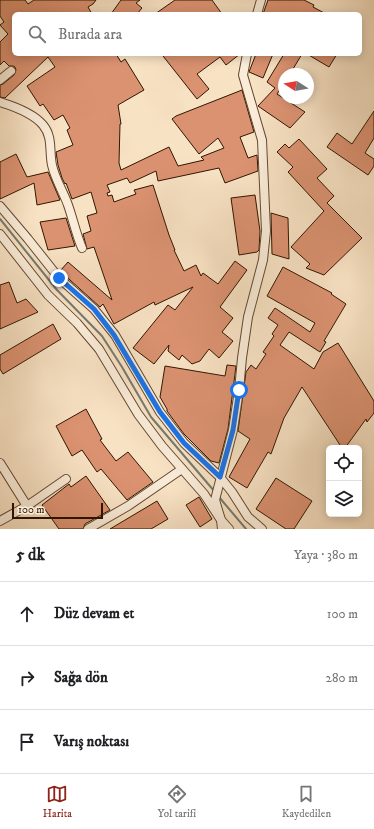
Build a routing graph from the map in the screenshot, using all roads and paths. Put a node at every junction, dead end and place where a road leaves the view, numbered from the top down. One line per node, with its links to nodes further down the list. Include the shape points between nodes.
1 (261, 0): 2 (street)
2 (258, 12)
3 (247, 56): 12 (street, via 243,75 262,140 266,231 263,260 248,317 233,430)
4 (11, 71): 5 (street)
5 (0, 80)
6 (0, 102): 9 (street, via 38,120 49,135 52,165)
7 (0, 206): 12 (street, via 59,278 94,309 114,335 160,412 184,443)
8 (0, 234): 11 (street, via 48,295 99,349 138,414)
9 (82, 248)
10 (0, 464): 14 (street)
11 (182, 469): 15 (street, via 204,494); 17 (street, via 128,506)
12 (220, 477): 15 (street, via 216,498); 20 (street, via 248,517)
13 (66, 479): 14 (street)
14 (26, 506): 16 (street)
15 (221, 520): 18 (street); 19 (street)
16 (0, 521)
17 (88, 529)
18 (222, 529)
19 (229, 529)
20 (262, 529)

